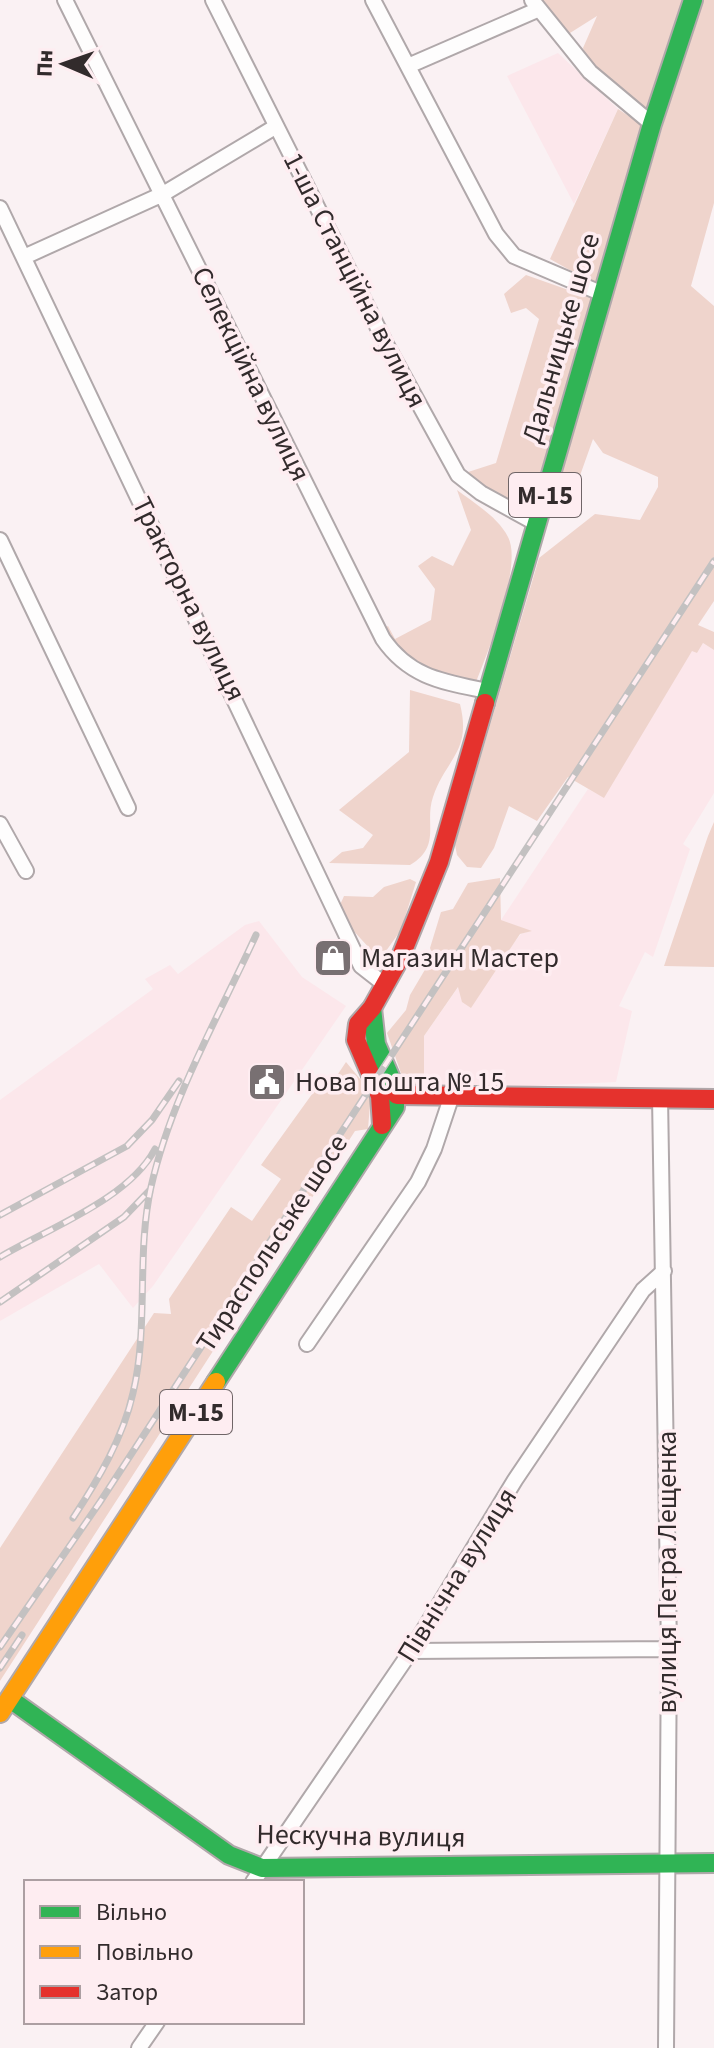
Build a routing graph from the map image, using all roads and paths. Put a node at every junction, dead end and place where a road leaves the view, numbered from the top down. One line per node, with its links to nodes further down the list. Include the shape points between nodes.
1 (65, 0): 9 (street, Селекційна вулиця)
2 (213, 0): 8 (street, 1-ша Станційна вулиця)
3 (373, 0): 6 (street)
4 (693, 0): 7 (main road, Дальницьке шосе / М-15)
5 (534, 5): 6 (street); 7 (street, via 590,72)
6 (408, 66): 12 (street, via 496,234 514,256)
7 (652, 124): 12 (main road, Дальницьке шосе / М-15)
8 (275, 127): 9 (street); 13 (street, 1-ша Станційна вулиця, via 458,475)
9 (163, 194): 11 (street); 15 (street, Селекційна вулиця, via 383,639 417,673)
10 (0, 208): 11 (street, Тракторна вулиця)
11 (24, 257): 19 (street, Тракторна вулиця, via 361,966)
12 (603, 294): 13 (main road, Дальницьке шосе / М-15)
13 (537, 524): 15 (main road, Дальницьке шосе / М-15)
14 (0, 540): 16 (street)
15 (487, 691): 19 (main road, Дальницьке шосе / М-15, via 439,862)
16 (128, 808)
17 (0, 824): 18 (street)
18 (26, 871)
19 (384, 984): 20 (main road, Дальницьке шосе / М-15, via 372,1008)
20 (388, 1095): 21 (main road); 28 (main road, Тираспольське шосе / М-15, via 382,1125)
21 (452, 1095): 22 (main road); 25 (street, via 418,1182)
22 (660, 1097): 23 (main road); 24 (street, вулиця Петра Лещенка)
23 (714, 1099)
24 (664, 1271): 26 (street, вулиця Петра Лещенка); 27 (street, Північна вулиця, via 643,1290 524,1467)
25 (307, 1344)
26 (669, 1649): 27 (street); 30 (street, вулиця Петра Лещенка)
27 (411, 1651): 31 (street, Північна вулиця)
28 (5, 1706): 31 (main road, Нескучна вулиця)
29 (714, 1863): 30 (main road, Нескучна вулиця)
30 (667, 1865): 31 (main road, Нескучна вулиця); 34 (street, вулиця Петра Лещенка)
31 (258, 1875)
32 (156, 2024): 33 (street)
33 (139, 2048)
34 (666, 2048)

